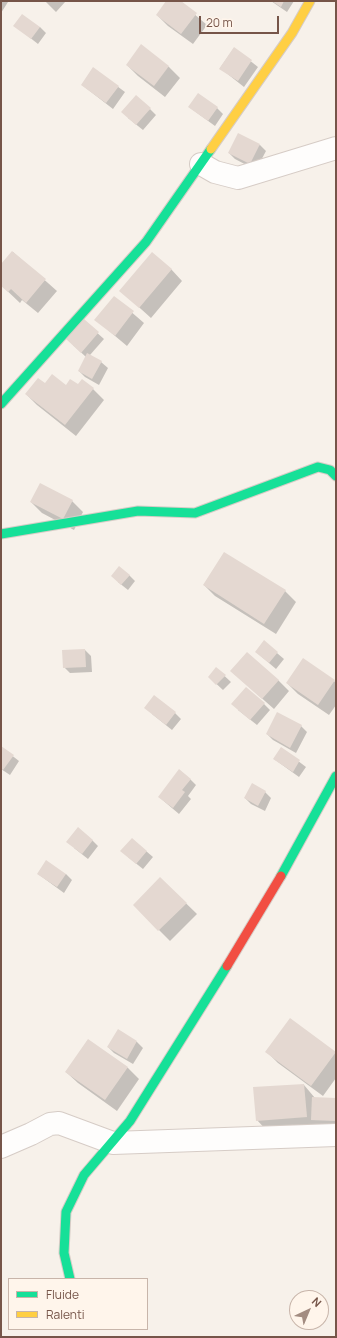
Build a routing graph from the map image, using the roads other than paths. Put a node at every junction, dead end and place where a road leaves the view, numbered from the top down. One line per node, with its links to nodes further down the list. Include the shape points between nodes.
1 (310, 1): 3 (street, via 292,33)
2 (336, 148): 3 (street, via 238,178 215,172)
3 (201, 164): 4 (street, via 146,242)
4 (1, 404)
5 (336, 476): 6 (street, via 330,470 318,467 200,512 138,511)
6 (1, 534)
7 (336, 776): 9 (street, via 287,866 218,981 130,1121)
8 (336, 1135): 9 (street)
9 (113, 1142): 10 (street, via 59,1123 50,1124); 11 (street, via 84,1176 66,1212 64,1253)
10 (1, 1147)
11 (70, 1278)

